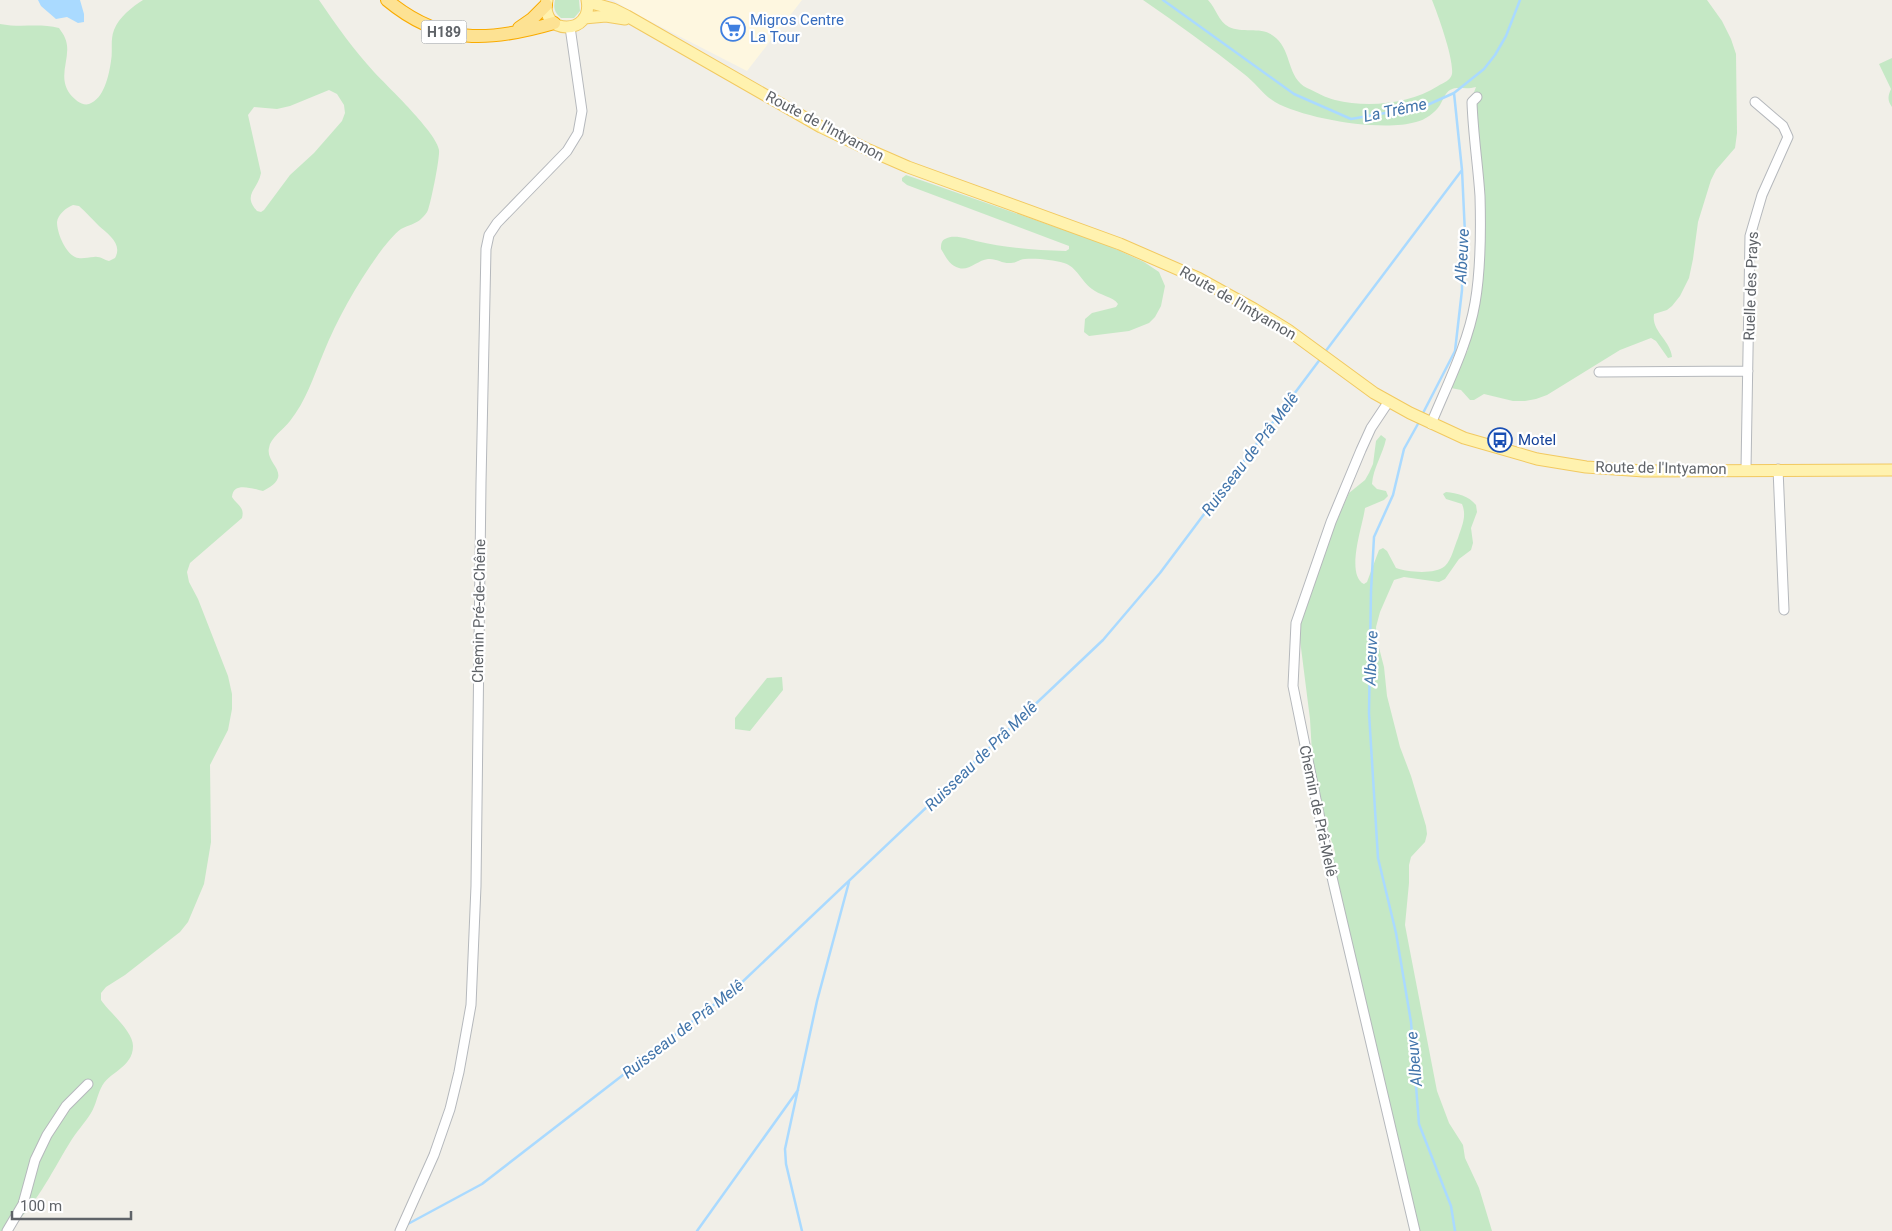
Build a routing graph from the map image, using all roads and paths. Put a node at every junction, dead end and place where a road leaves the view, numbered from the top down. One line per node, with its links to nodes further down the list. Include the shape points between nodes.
1 (387, 0): 8 (highway, H189, via 421,23 449,34 483,37)
2 (588, 1): 4 (main road); 5 (main road, Route de l'Intyamon)
3 (546, 3): 6 (main road, via 547,13); 8 (highway, H189, via 532,19)
4 (584, 18): 5 (main road, Route de l'Intyamon, via 614,16); 7 (main road, via 578,25)
5 (636, 21): 13 (main road, Route de l'Intyamon, via 840,136 908,167 1120,244 1176,268 1254,309)
6 (554, 23): 7 (main road); 8 (highway, H189)
7 (570, 27): 21 (street, Chemin Pré-de-Chêne, via 582,111 578,133 562,157 497,223 489,235 486,249 472,1005 450,1109 434,1155)
8 (510, 33)
9 (1477, 97): 14 (street, via 1472,102 1480,197 1477,290 1462,346)
10 (1755, 102): 11 (street, Ruelle des Prays, via 1783,126 1788,137 1762,195 1750,236)
11 (1748, 371): 12 (street); 15 (street, Ruelle des Prays)
12 (1600, 372)
13 (1389, 401): 14 (main road, Route de l'Intyamon); 22 (street, Chemin de Prâ-Melê, via 1371,428 1331,522 1296,623 1293,686 1331,873)
14 (1429, 423): 15 (main road, Route de l'Intyamon, via 1497,449 1586,467 1644,471)
15 (1746, 469): 16 (main road, Route de l'Intyamon)
16 (1778, 470): 17 (main road, Route de l'Intyamon); 18 (street)
17 (1892, 470)
18 (1784, 610)
19 (88, 1084): 20 (street, via 66,1106 47,1135 23,1204)
20 (8, 1231)
21 (400, 1231)
22 (1415, 1231)

